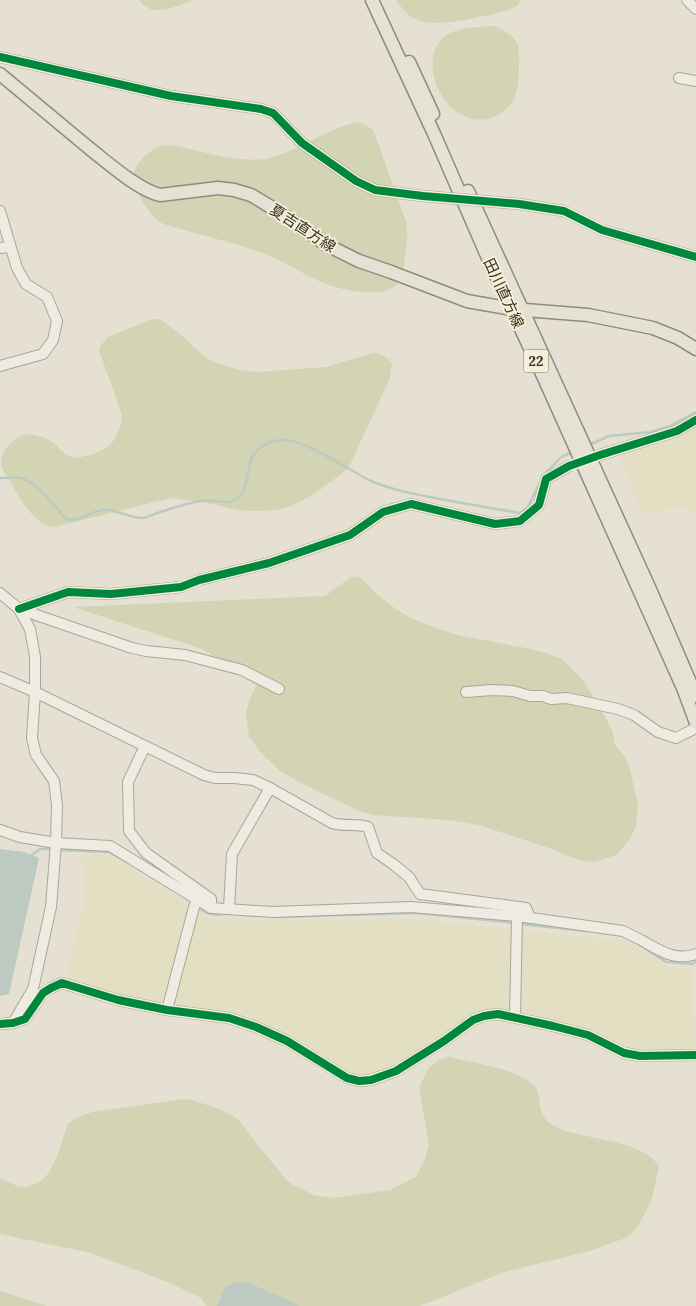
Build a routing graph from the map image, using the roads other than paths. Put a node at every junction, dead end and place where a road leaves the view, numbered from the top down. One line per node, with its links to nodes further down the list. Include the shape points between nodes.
1 (372, 0): 12 (main road, 田川直方線 / 22, via 457,188)
2 (381, 0): 12 (main road, 田川直方線 / 22)
3 (687, 0): 4 (street)
4 (696, 9)
5 (0, 57): 11 (street, bridge, via 171,96 273,113 302,143 374,190 564,211 602,230)
6 (0, 74): 12 (main road, 夏吉直方線, via 110,165 153,194 218,188 250,195 326,245 359,261 467,301)
7 (679, 78): 8 (street)
8 (696, 81)
9 (0, 211): 10 (street)
10 (5, 248): 14 (street, via 26,284 47,297 57,320 53,340 43,354)
11 (696, 257)
12 (517, 309): 13 (main road, 夏吉直方線, via 588,315 653,328); 24 (main road, 田川直方線 / 22, via 649,587); 25 (main road, 田川直方線 / 22)
13 (696, 349)
14 (0, 366)
15 (696, 420): 16 (street, via 677,432)
16 (600, 454)
17 (569, 466): 19 (street, via 546,479 539,505 520,521 495,524 411,504 383,512 350,535 269,563 181,587 111,594 68,592)
18 (0, 593): 19 (street)
19 (19, 609): 21 (street, via 132,648 185,654 242,670); 22 (street, via 30,630 35,657)
20 (0, 677): 22 (street)
21 (279, 689)
22 (35, 692): 27 (street); 30 (street, via 32,738 36,755 54,781)
23 (466, 692): 26 (street, via 513,691 609,707 634,715 658,732 676,738)
24 (696, 696)
25 (696, 723)
26 (696, 728)
27 (145, 746): 28 (street, via 204,775 254,780); 32 (street, via 128,782 129,832 146,853 210,899)
28 (270, 788): 33 (street, via 232,854); 34 (street, via 332,823 368,827 377,853 409,877 420,894 526,908)
29 (0, 830): 30 (street, via 20,838)
30 (56, 843): 31 (street, via 110,846); 39 (street, via 51,907 33,989)
31 (198, 899): 32 (street); 37 (street)
32 (211, 908): 33 (street)
33 (230, 908): 35 (street, via 274,912 411,907)
34 (530, 918): 35 (street); 36 (street, via 623,932 666,954 679,957)
35 (517, 921): 38 (street)
36 (696, 954)
37 (168, 1010): 38 (street, via 228,1018 256,1026 347,1078 359,1081 396,1071 473,1020 498,1014); 39 (street, via 118,1000 62,983 43,994 25,1019)
38 (515, 1017): 41 (street, via 588,1035 624,1053 640,1056)
39 (13, 1022): 40 (street)
40 (0, 1024)
41 (696, 1055)

